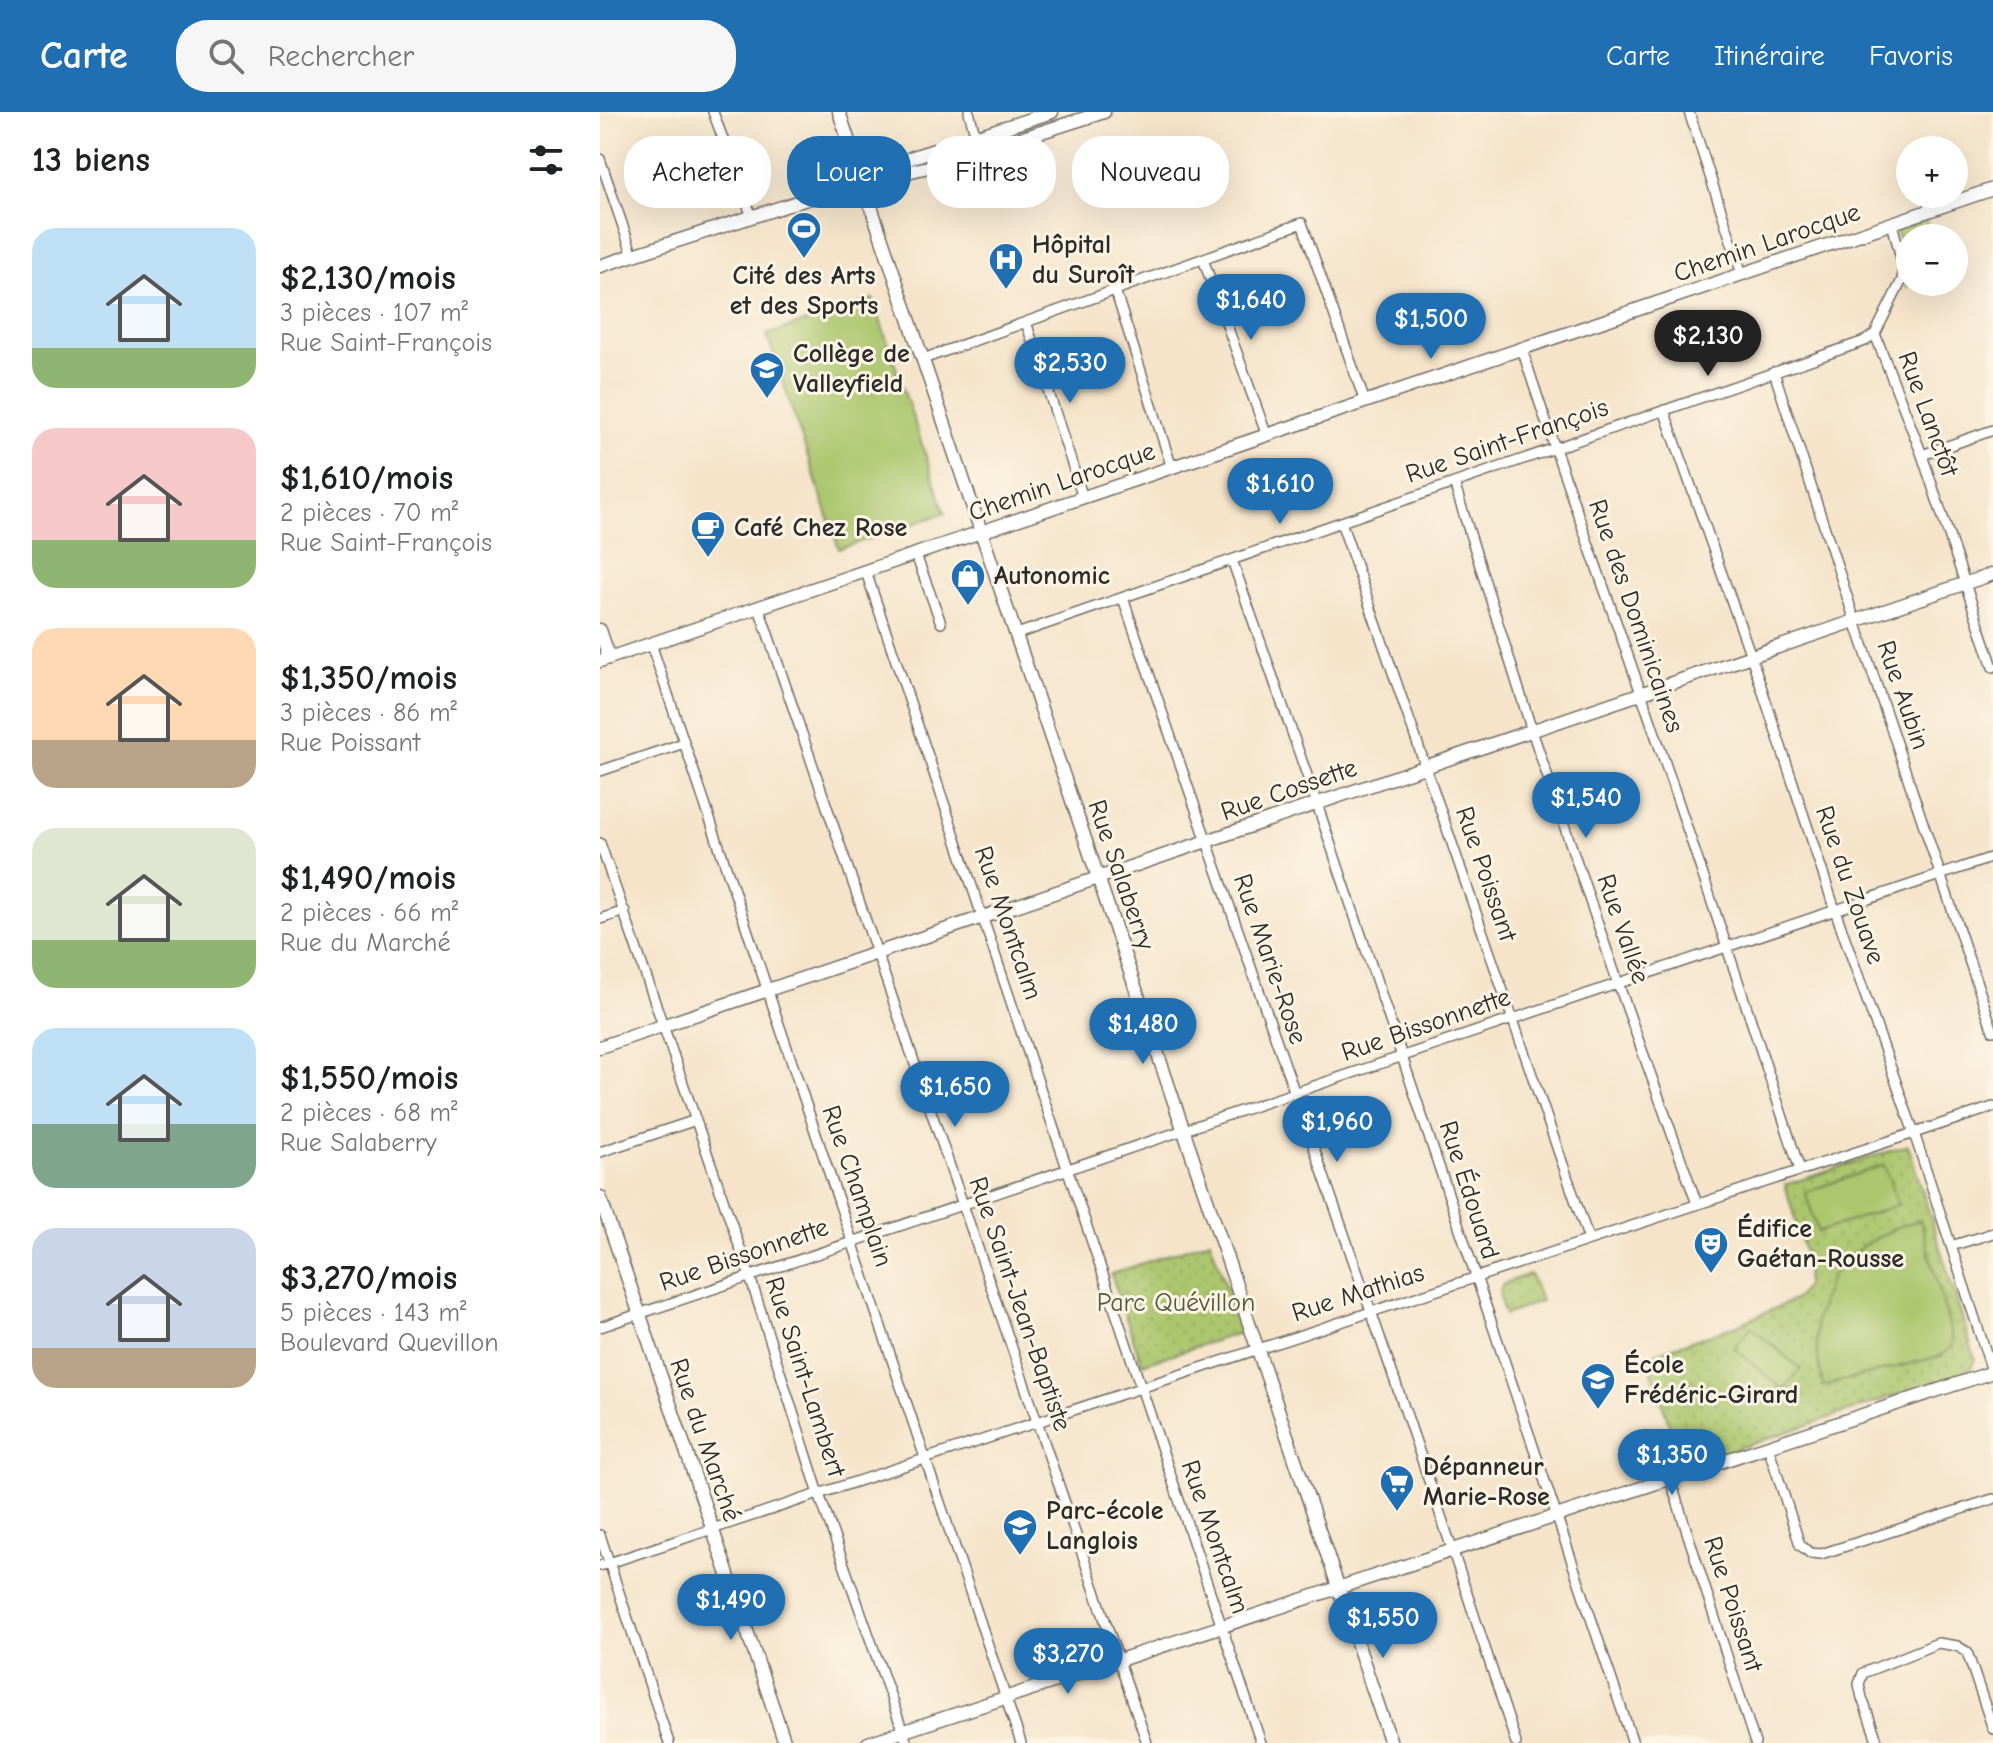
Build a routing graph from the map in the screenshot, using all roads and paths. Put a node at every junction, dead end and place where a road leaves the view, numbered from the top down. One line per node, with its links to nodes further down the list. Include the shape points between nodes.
1 (713, 112): 15 (street)
2 (839, 112): 7 (street, Rue Salaberry)
3 (969, 112): 8 (street)
4 (1052, 112): 9 (street)
5 (1104, 112): 11 (street)
6 (1689, 112): 20 (street)
7 (847, 136)
8 (976, 136)
9 (979, 136)
10 (601, 166): 17 (street)
11 (911, 171)
12 (1993, 189): 16 (street, Chemin Larocque)
13 (787, 206): 15 (street)
14 (871, 208): 25 (street, Rue Salaberry)
15 (752, 217): 17 (street)
16 (1892, 223): 20 (street, Chemin Larocque); 23 (street, Rue Lanctôt, via 1902,280)
17 (633, 256): 19 (street)
18 (1203, 259): 21 (street); 27 (street, via 1302,223); 30 (street)
19 (600, 266)
20 (1742, 274): 24 (street, Chemin Larocque)
21 (1115, 290): 22 (street); 33 (street)
22 (1026, 322): 25 (street); 35 (street)
23 (1875, 334): 26 (street, Rue Saint-François); 32 (street, Rue Lanctôt)
24 (1522, 349): 27 (street, Chemin Larocque); 31 (street, Rue des Dominicaines)
25 (923, 359): 37 (street, Rue Salaberry)
26 (1774, 372): 28 (street, Rue Saint-François); 45 (street, Rue Aubin)
27 (1365, 402): 30 (street, Chemin Larocque)
28 (1664, 410): 31 (street, Rue Saint-François); 50 (street, Rue du Zouave)
29 (1993, 430): 32 (street)
30 (1267, 436): 33 (street, Chemin Larocque)
31 (1553, 448): 34 (street, Rue Saint-François); 53 (street, Rue des Dominicaines)
32 (1922, 455): 42 (street, Rue Lanctôt)
33 (1172, 468): 35 (street, Chemin Larocque)
34 (1454, 483): 36 (street, Rue Saint-François); 54 (street, Rue Vallée)
35 (1083, 498): 37 (street, Chemin Larocque)
36 (1341, 522): 39 (street, Rue Saint-François); 56 (street, Rue Poissant)
37 (982, 533): 38 (street, Chemin Larocque); 48 (street, Rue Salaberry)
38 (916, 555): 40 (street, Chemin Larocque); 46 (street)
39 (1232, 560): 43 (street, Rue Saint-François); 58 (street, Rue Édouard)
40 (866, 572): 44 (street, Chemin Larocque); 66 (street, Rue Montcalm)
41 (1993, 574): 42 (street, Rue Cossette)
42 (1965, 583): 45 (street, Rue Cossette); 52 (street, Rue Lanctôt)
43 (1123, 598): 48 (street, Rue Saint-François); 59 (street, Rue Marie-Rose)
44 (759, 608): 49 (street, Chemin Larocque); 69 (street, Rue Saint-Jean-Baptiste)
45 (1855, 621): 50 (street, Rue Cossette); 62 (street, Rue Aubin)
46 (941, 623)
47 (600, 630): 51 (street)
48 (1017, 634): 63 (street, Rue Salaberry)
49 (651, 644): 51 (street, Chemin Larocque); 55 (street, Rue Champlain)
50 (1751, 656): 53 (street, Rue Cossette); 64 (street, Rue du Zouave)
51 (605, 659)
52 (1993, 667)
53 (1641, 693): 54 (street, Rue Cossette); 68 (street, Rue des Dominicaines)
54 (1532, 731): 56 (street, Rue Cossette); 70 (street, Rue Vallée)
55 (684, 743): 57 (street); 71 (street, Rue Champlain)
56 (1426, 766): 58 (street, Rue Cossette); 72 (street, Rue Poissant)
57 (600, 771)
58 (1317, 804): 59 (street, Rue Cossette); 76 (street, Rue Édouard)
59 (1206, 841): 63 (street, Rue Cossette); 77 (street, Rue Marie-Rose)
60 (600, 843): 65 (street, Rue Saint-Lambert)
61 (1993, 857): 62 (street, Rue Bissonnette)
62 (1941, 874): 64 (street, Rue Bissonnette); 74 (street, Rue Aubin)
63 (1098, 878): 66 (street, Rue Cossette); 80 (street, Rue Salaberry)
64 (1835, 910): 68 (street, Rue Bissonnette); 81 (street, Rue du Zouave)
65 (625, 911): 67 (street); 73 (street, Rue Saint-Lambert)
66 (982, 917): 69 (street, Rue Cossette); 83 (street, Rue Montcalm)
67 (600, 919)
68 (1727, 946): 70 (street, Rue Bissonnette); 84 (street, Rue des Dominicaines)
69 (877, 953): 71 (street, Rue Cossette); 87 (street, Rue Saint-Jean-Baptiste)
70 (1618, 983): 72 (street, Rue Bissonnette); 86 (street, Rue Vallée)
71 (768, 990): 73 (street, Rue Cossette); 90 (street, Rue Champlain)
72 (1511, 1019): 76 (street, Rue Bissonnette); 89 (street, Rue Poissant)
73 (664, 1026): 75 (street, Rue Cossette); 79 (street, Rue Saint-Lambert)
74 (1993, 1031)
75 (600, 1047)
76 (1402, 1056): 77 (street, Rue Bissonnette); 93 (street, Rue Édouard)
77 (1294, 1093): 80 (street, Rue Bissonnette); 94 (street, Rue Marie-Rose)
78 (1993, 1107): 81 (street, Rue Mathias)
79 (696, 1120): 82 (street); 92 (street, Rue Saint-Lambert)
80 (1184, 1130): 83 (street, Rue Bissonnette); 97 (street, Rue Salaberry)
81 (1914, 1133): 84 (street, Rue Mathias); 91 (street, Rue du Zouave)
82 (600, 1152)
83 (1067, 1169): 87 (street, Rue Bissonnette); 99 (street, Rue Montcalm)
84 (1800, 1170): 86 (street, Rue Mathias)
85 (600, 1197): 95 (street, Rue du Marché)
86 (1697, 1204): 89 (street, Rue Mathias)
87 (963, 1205): 90 (street, Rue Bissonnette); 100 (street, Rue Saint-Jean-Baptiste)
88 (1993, 1233): 91 (street)
89 (1589, 1240): 93 (street, Rue Mathias)
90 (852, 1242): 92 (street, Rue Bissonnette); 102 (street, Rue Champlain)
91 (1951, 1246): 98 (street, Rue du Zouave)
92 (750, 1277): 95 (street, Rue Bissonnette); 104 (street, Rue Saint-Lambert)
93 (1475, 1277): 94 (street, Rue Mathias); 106 (street, Rue Édouard)
94 (1371, 1312): 97 (street, Rue Mathias); 109 (street, Rue Marie-Rose)
95 (639, 1314): 96 (street, Rue Bissonnette); 107 (street, Rue du Marché)
96 (600, 1327)
97 (1259, 1349): 99 (street, Rue Mathias); 111 (street, Rue Salaberry)
98 (1993, 1373): 101 (street)
99 (1141, 1388): 100 (street, Rue Mathias); 112 (street, Rue Montcalm)
100 (1037, 1422): 102 (street, Rue Mathias); 113 (street, Rue Saint-Jean-Baptiste)
101 (1768, 1446): 103 (street); 105 (street, via 1800,1545 1810,1553 1821,1554)
102 (925, 1459): 104 (street, Rue Mathias); 114 (street, Rue Champlain)
103 (1670, 1479): 106 (street); 127 (street, Rue Poissant)
104 (819, 1494): 107 (street, Rue Mathias); 116 (street, Rue Saint-Lambert)
105 (1993, 1499)
106 (1556, 1517): 109 (street); 126 (street, Rue Édouard)
107 (712, 1529): 110 (street, Rue Mathias); 119 (street, Rue du Marché)
108 (600, 1535): 110 (street)
109 (1453, 1550): 111 (street); 125 (street, Rue Marie-Rose)
110 (605, 1564): 118 (street)
111 (1340, 1588): 112 (street); 124 (street, Rue Salaberry)
112 (1222, 1627): 113 (street); 123 (street, Rue Montcalm)
113 (1119, 1661): 114 (street); 122 (street, Rue Saint-Jean-Baptiste)
114 (1006, 1698): 116 (street); 121 (street, Rue Champlain)
115 (1993, 1729): 117 (street, via 1967,1652 1938,1643 1863,1673 1859,1684)
116 (905, 1737): 120 (street)
117 (1874, 1742)
118 (669, 1743)
119 (785, 1743)
120 (868, 1743)
121 (1021, 1743)
122 (1147, 1743)
123 (1261, 1743)
124 (1391, 1743)
125 (1516, 1743)
126 (1633, 1743)
127 (1755, 1743)

